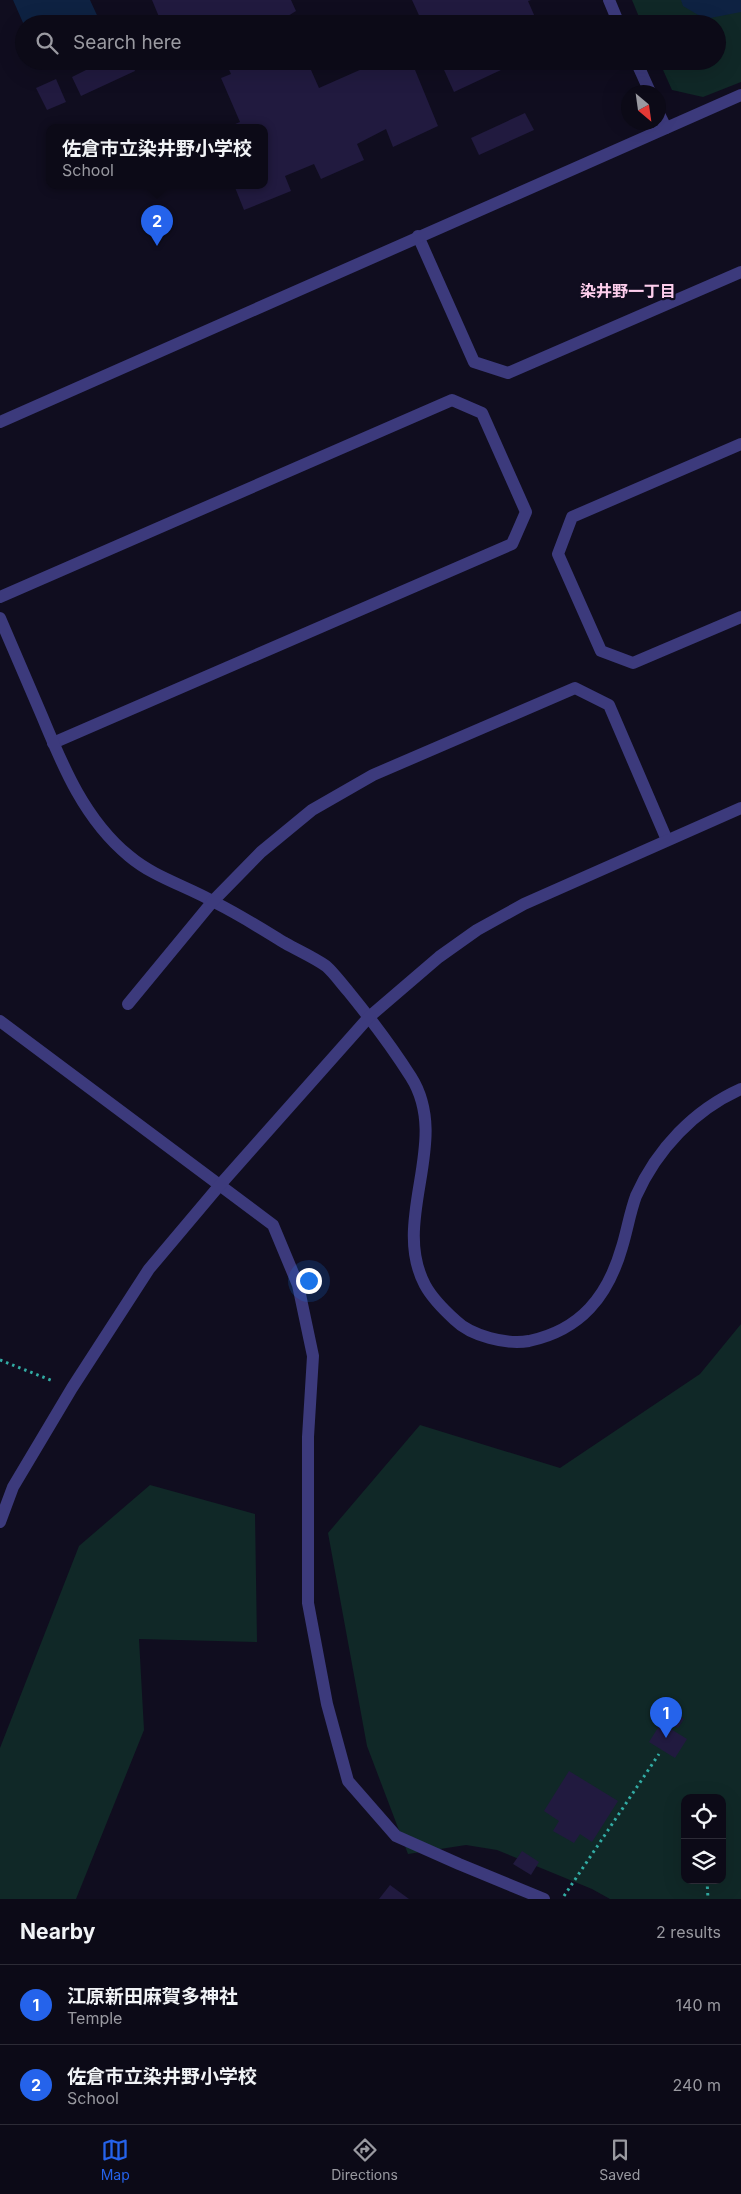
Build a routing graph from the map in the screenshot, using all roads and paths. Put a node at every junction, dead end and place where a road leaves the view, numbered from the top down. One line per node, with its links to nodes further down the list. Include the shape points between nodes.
1 (609, 0): 2 (street)
2 (616, 15)
3 (640, 70): 4 (street)
4 (647, 85)
5 (741, 96): 6 (street)
6 (666, 128)
7 (661, 130): 8 (street)
8 (418, 236): 9 (street, via 474,362 508,373); 10 (street)
9 (741, 272)
10 (0, 422)
11 (741, 444): 13 (street, via 572,517 558,554 601,651 633,663)
12 (0, 597): 15 (street, via 452,400 482,413 526,512 512,544)
13 (741, 617)
14 (0, 618): 15 (street)
15 (53, 743): 18 (street, via 79,798 106,834 128,856 159,877)
16 (741, 808): 17 (street)
17 (667, 840): 18 (street, via 609,705 575,688 373,775 312,810 261,852); 20 (street, via 524,904 476,930 439,957)
18 (213, 901): 19 (street); 20 (street, via 328,968)
19 (128, 1004)
20 (370, 1017): 22 (street, via 413,1081 422,1107 426,1139 414,1224 415,1258 425,1284 441,1307 464,1329 493,1339 527,1342 561,1330 588,1312 607,1287 621,1252 636,1196 662,1152 684,1126 721,1098); 23 (street)
21 (0, 1021): 23 (street)
22 (741, 1089)
23 (219, 1186): 25 (street, via 149,1270); 29 (street, via 273,1225 302,1302 313,1356 308,1437 308,1603 327,1704 348,1781 396,1836)
24 (0, 1360): 25 (path)
25 (72, 1388): 26 (street, via 14,1487)
26 (0, 1522)
27 (659, 1754): 30 (path)
28 (707, 1884): 31 (path)
29 (544, 1899)
30 (562, 1899)
31 (708, 1899)

